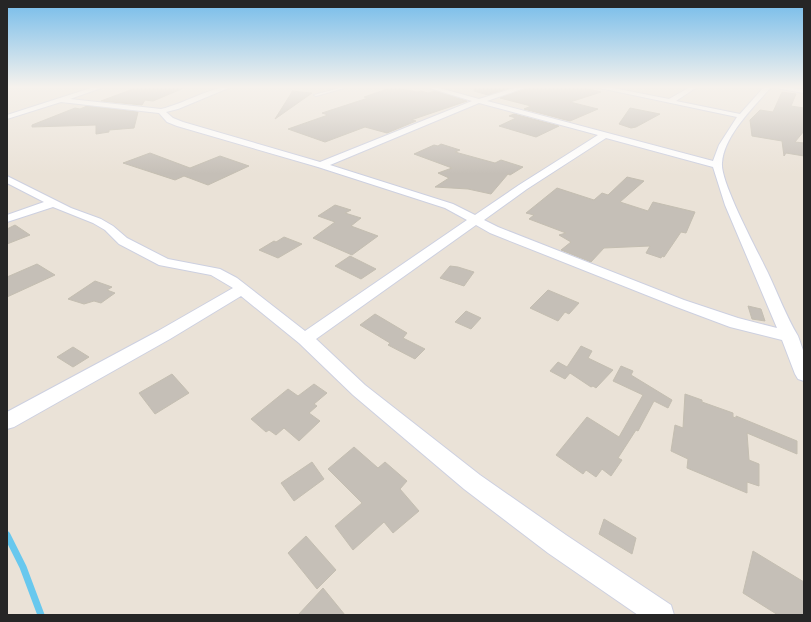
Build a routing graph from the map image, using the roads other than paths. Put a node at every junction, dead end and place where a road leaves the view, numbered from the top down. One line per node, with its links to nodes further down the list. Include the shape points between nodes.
1 (166, 116): 6 (street, via 180,124)
2 (441, 116): 6 (street)
3 (534, 116): 5 (street)
4 (741, 116): 7 (street, via 721,150)
5 (604, 135): 7 (street); 11 (street)
6 (321, 165): 11 (street, via 449,206)
7 (716, 165): 13 (street, via 730,203)
8 (7, 179): 9 (street)
9 (53, 203): 10 (street); 12 (street, via 97,221 123,240 164,262 215,272)
10 (7, 219)
11 (476, 220): 13 (street, via 556,256 679,303 735,323); 14 (street)
12 (242, 289): 14 (street); 16 (street)
13 (790, 336): 15 (street)
14 (305, 339): 17 (street, via 359,390 472,482)
15 (804, 374)
16 (7, 421)
17 (661, 615)

